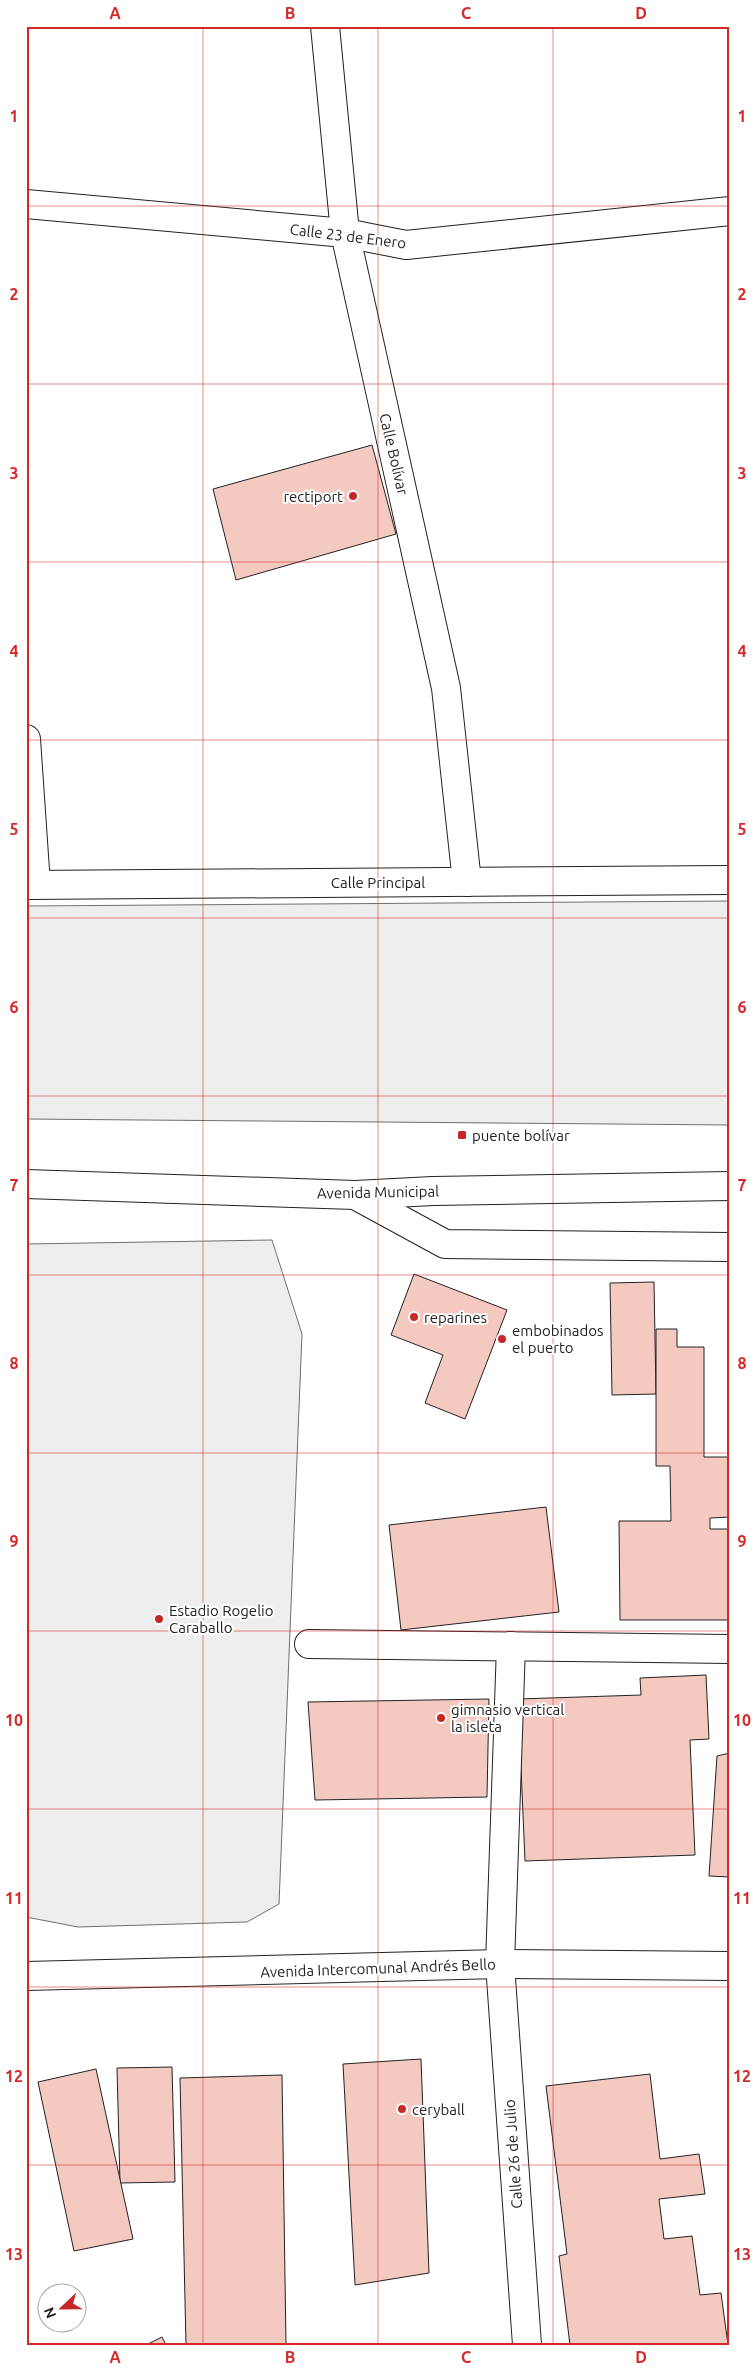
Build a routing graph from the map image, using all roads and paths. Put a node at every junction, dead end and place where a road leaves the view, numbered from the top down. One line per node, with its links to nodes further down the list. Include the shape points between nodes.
1 (325, 26): 4 (main road, Calle Bolívar)
2 (26, 204): 4 (main road, Calle 23 de Enero)
3 (730, 212): 4 (main road, Calle 23 de Enero, via 406,245)
4 (345, 233): 7 (main road, Calle Bolívar, via 446,688)
5 (26, 739): 8 (main road)
6 (730, 880): 7 (main road, Calle Principal)
7 (467, 882): 8 (main road, Calle Principal)
8 (31, 885)
9 (26, 1184): 11 (main road, Avenida Municipal)
10 (730, 1186): 11 (main road, Avenida Municipal)
11 (355, 1195): 12 (main road, via 445,1244)
12 (730, 1247)
13 (309, 1644): 14 (main road)
14 (511, 1646): 15 (main road); 16 (main road, Calle 26 de Julio)
15 (730, 1650)
16 (500, 1964): 17 (main road, Avenida Intercomunal Andrés Bello); 18 (main road, Avenida Intercomunal Andrés Bello); 19 (main road, Calle 26 de Julio)
17 (730, 1966)
18 (26, 1976)
19 (527, 2345)

